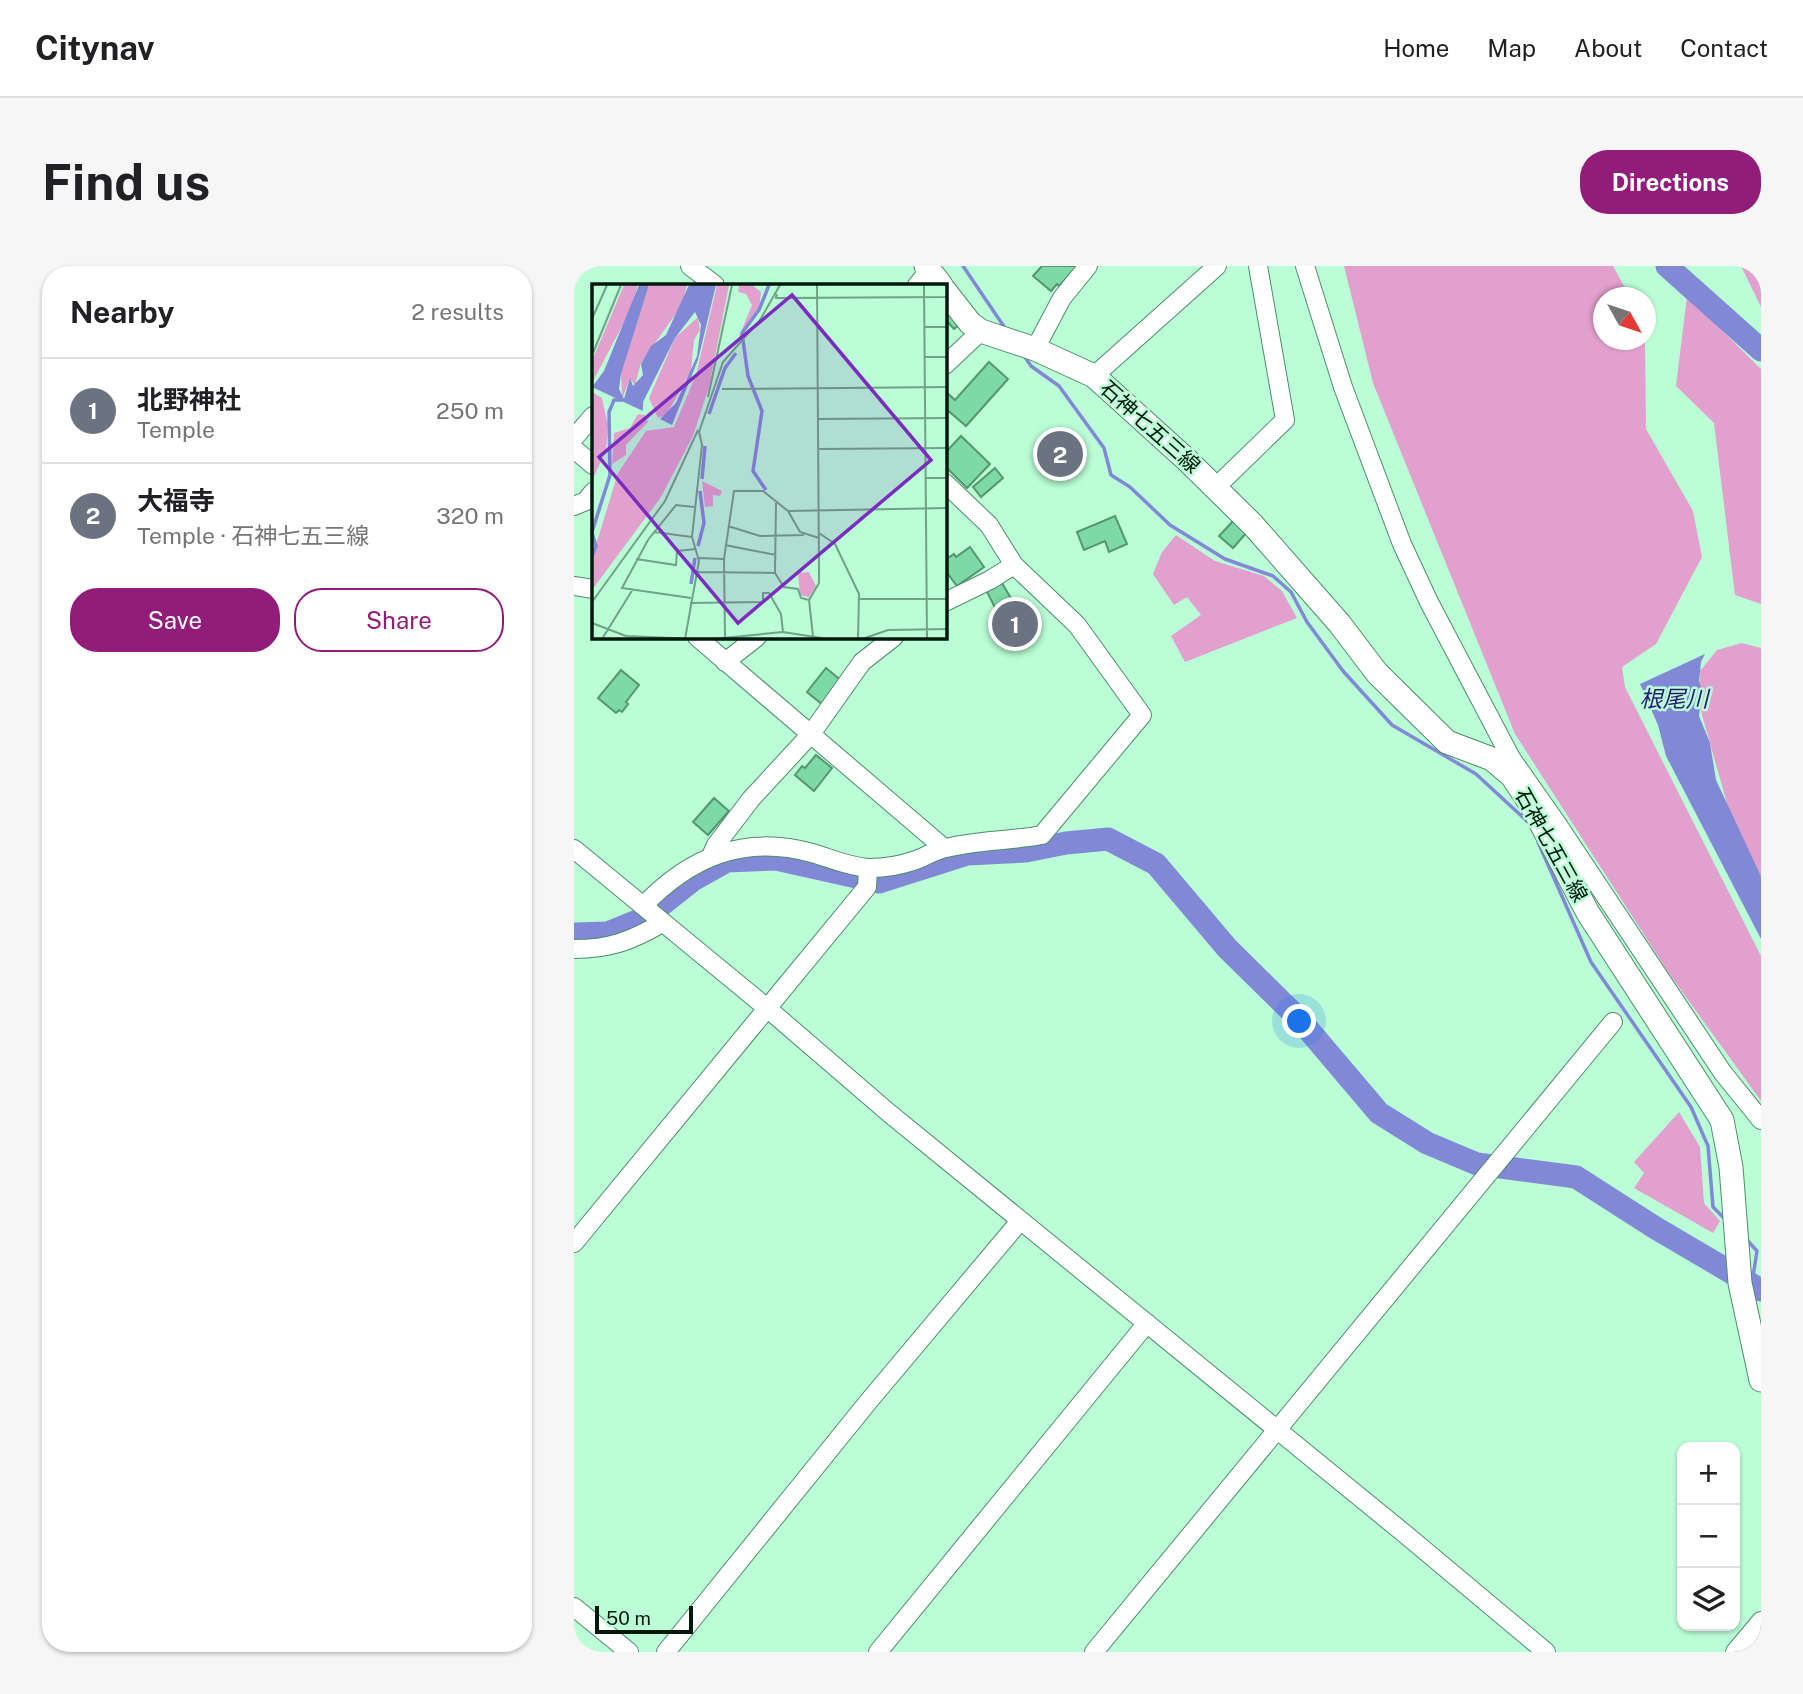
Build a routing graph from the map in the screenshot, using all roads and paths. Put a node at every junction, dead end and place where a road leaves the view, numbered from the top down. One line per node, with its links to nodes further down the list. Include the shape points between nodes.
1 (690, 266): 6 (street)
2 (1088, 266): 9 (street, via 1062,298)
3 (1217, 266): 11 (street)
4 (1258, 266): 17 (street, via 1285,420)
5 (1305, 266): 38 (street, via 1343,387 1402,544 1511,758 1723,1073)
6 (709, 279)
7 (947, 294): 8 (main road, 石神七五三線)
8 (981, 331): 9 (main road, 石神七五三線); 10 (street)
9 (1035, 349): 11 (main road, 石神七五三線)
10 (947, 363)
11 (1094, 376): 17 (main road, 石神七五三線)
12 (592, 417): 13 (street)
13 (574, 439)
14 (574, 449): 15 (street)
15 (592, 464)
16 (947, 486): 20 (street, via 989,525)
17 (1216, 487): 42 (main road, 石神七五三線, via 1339,623 1377,673 1447,742 1492,759 1512,776 1533,808 1588,913 1722,1120 1731,1167 1740,1283)
18 (592, 493): 19 (street)
19 (574, 506)
20 (1014, 565): 23 (street); 29 (street, via 1077,625 1142,715 1042,835)
21 (574, 586): 22 (street)
22 (592, 589)
23 (947, 601)
24 (699, 639): 27 (street)
25 (754, 639): 27 (street)
26 (891, 639): 28 (street, via 862,662)
27 (725, 662): 28 (street)
28 (811, 734): 29 (street); 31 (street, via 751,799)
29 (944, 848): 32 (street)
30 (574, 849): 33 (street)
31 (711, 856): 32 (street, via 772,845 810,852); 33 (street, via 684,870)
32 (867, 875): 36 (street)
33 (643, 906): 34 (street)
34 (662, 923): 35 (street, via 633,940 600,949); 36 (street)
35 (574, 949)
36 (766, 1007): 39 (street); 40 (street)
37 (1613, 1022): 43 (street)
38 (1761, 1120)
39 (1020, 1221): 41 (street); 47 (street)
40 (574, 1243)
41 (1147, 1323): 43 (street); 48 (street)
42 (1761, 1380)
43 (1278, 1430): 49 (street); 50 (street)
44 (574, 1607): 46 (street)
45 (1761, 1621): 51 (street)
46 (629, 1652)
47 (666, 1652)
48 (878, 1652)
49 (1094, 1652)
50 (1546, 1652)
51 (1735, 1652)

